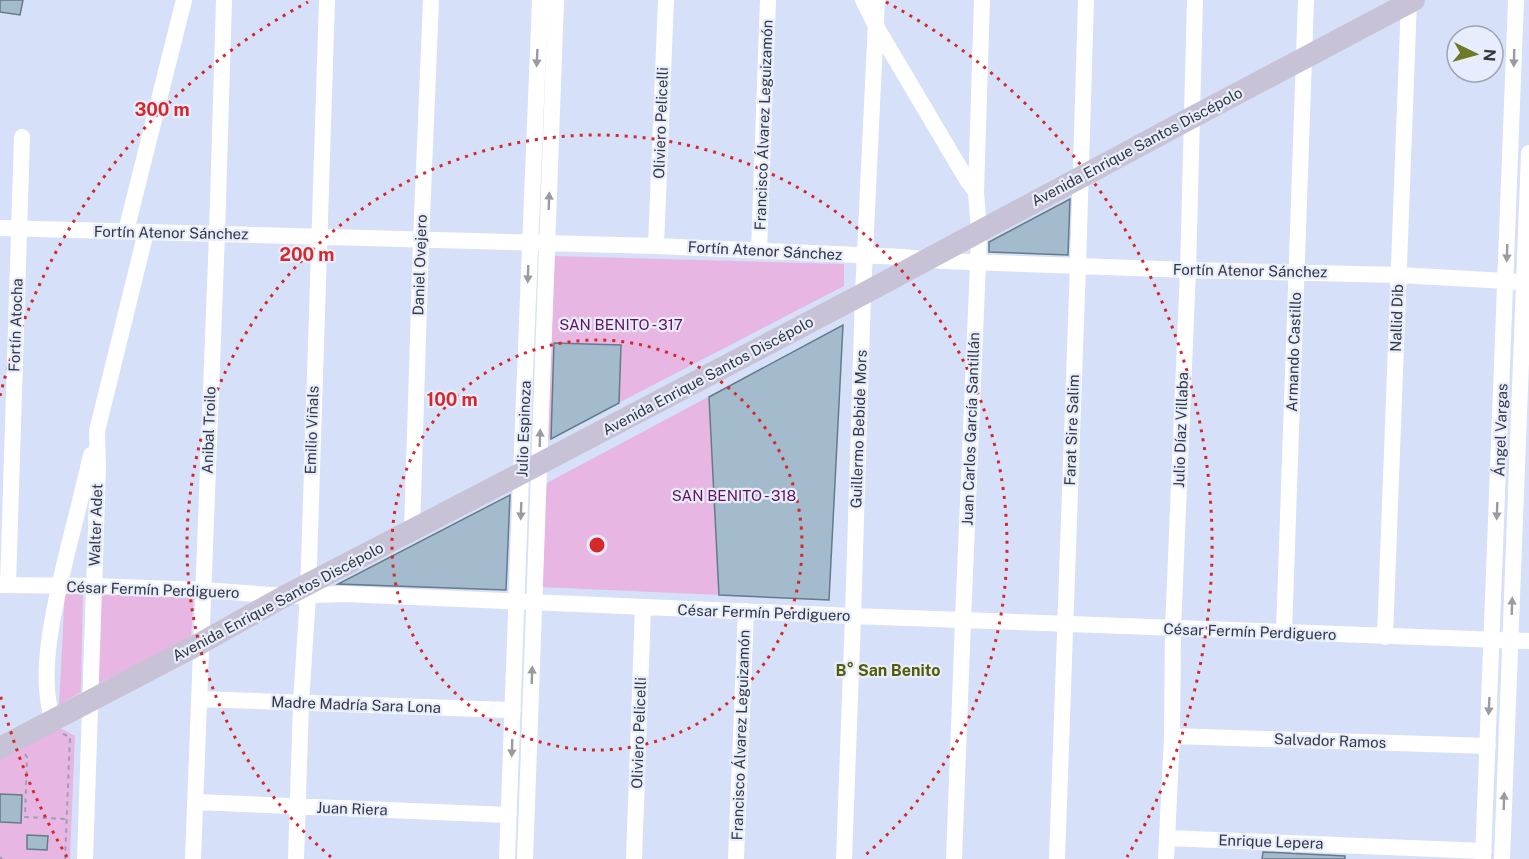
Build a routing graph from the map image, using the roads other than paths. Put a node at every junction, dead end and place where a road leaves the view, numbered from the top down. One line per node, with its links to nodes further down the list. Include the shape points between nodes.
1 (184, 0): 26 (street)
2 (224, 0): 29 (street, Anibal Troilo)
3 (327, 0): 30 (street, Emilio Viñals)
4 (431, 0): 31 (street, Daniel Ovejero)
5 (540, 0): 32 (street, Julio Espinoza, one-way to 32)
6 (556, 0): 33 (street, Julio Espinoza, one-way to 6)
7 (666, 0): 34 (street, Oliviero Pelicelli)
8 (768, 0): 35 (street, Francisco Álvarez Leguizamón)
9 (863, 0): 17 (street)
10 (878, 0): 17 (street, Guillermo Bebide Mors)
11 (982, 0): 23 (street, Juan Carlos García Santillán)
12 (1086, 0): 22 (street, Farat Sire Salim)
13 (1195, 0): 19 (street, Julio Díaz Villaba)
14 (1306, 0): 18 (street, Armando Castillo)
15 (1516, 0): 43 (street, Ángel Vargas, one-way to 43)
16 (1411, 1): 18 (main road, Avenida Enrique Santos Discépolo); 42 (street, Nallid Dib)
17 (877, 28): 23 (street); 36 (street, Guillermo Bebide Mors)
18 (1304, 58): 19 (main road, Avenida Enrique Santos Discépolo); 41 (street, Armando Castillo)
19 (1191, 118): 22 (main road, Avenida Enrique Santos Discépolo); 40 (street, Julio Díaz Villaba)
20 (22, 137): 25 (street, Fortín Atocha)
21 (1529, 153): 44 (street, Ángel Vargas)
22 (1081, 177): 27 (main road, Avenida Enrique Santos Discépolo); 39 (street, Farat Sire Salim)
23 (976, 192): 27 (street, Juan Carlos García Santillán)
24 (0, 228): 25 (street, Fortín Atenor Sánchez)
25 (18, 229): 26 (street, Fortín Atenor Sánchez); 49 (street, Fortín Atocha)
26 (126, 231): 28 (street, Fortín Atenor Sánchez)
27 (979, 231): 37 (main road, Avenida Enrique Santos Discépolo); 38 (street, Juan Carlos García Santillán)
28 (146, 232): 29 (street, Fortín Atenor Sánchez); 46 (street, Walter Adet)
29 (217, 234): 30 (street, Fortín Atenor Sánchez); 52 (street, Anibal Troilo)
30 (318, 236): 31 (street, Fortín Atenor Sánchez); 53 (street, Emilio Viñals)
31 (421, 241): 32 (street, Fortín Atenor Sánchez); 48 (street, Daniel Ovejero)
32 (529, 243): 33 (street, Fortín Atenor Sánchez); 47 (street, Julio Espinoza, one-way to 47)
33 (547, 243): 34 (street, Fortín Atenor Sánchez); 47 (street, Julio Espinoza, one-way to 33)
34 (656, 246): 35 (street, Fortín Atenor Sánchez)
35 (759, 251): 36 (street, Fortín Atenor Sánchez)
36 (865, 255): 37 (street, Fortín Atenor Sánchez); 45 (street, Guillermo Bebide Mors)
37 (927, 259): 38 (street, Fortín Atenor Sánchez); 45 (main road, Avenida Enrique Santos Discépolo)
38 (978, 263): 39 (street, Fortín Atenor Sánchez); 60 (street, Juan Carlos García Santillán)
39 (1078, 265): 40 (street, Fortín Atenor Sánchez); 61 (street, Farat Sire Salim)
40 (1188, 270): 41 (street, Fortín Atenor Sánchez); 62 (street, Julio Díaz Villaba)
41 (1297, 272): 42 (street, Fortín Atenor Sánchez); 63 (street, Armando Castillo)
42 (1399, 275): 43 (street, Fortín Atenor Sánchez); 64 (street, Nallid Dib)
43 (1506, 281): 44 (street, Fortín Atenor Sánchez); 65 (street, Ángel Vargas, one-way to 65)
44 (1527, 283): 66 (street, Ángel Vargas, one-way to 44)
45 (863, 294): 47 (main road, Avenida Enrique Santos Discépolo); 59 (street, Guillermo Bebide Mors)
46 (97, 431): 50 (street); 51 (street, Walter Adet)
47 (531, 469): 48 (main road, Avenida Enrique Santos Discépolo); 55 (street, Julio Espinoza, one-way to 55); 56 (street, Julio Espinoza)
48 (412, 530): 53 (main road, Avenida Enrique Santos Discépolo)
49 (4, 585): 50 (street, César Fermín Perdiguero)
50 (60, 586): 51 (street, César Fermín Perdiguero); 73 (street, via 51,626 47,676 49,710)
51 (93, 586): 52 (street, César Fermín Perdiguero); 70 (street, Walter Adet)
52 (203, 590): 54 (street, César Fermín Perdiguero); 68 (street, Anibal Troilo)
53 (308, 590): 54 (main road, Avenida Enrique Santos Discépolo); 55 (street, César Fermín Perdiguero); 71 (street, Emilio Viñals)
54 (285, 596): 68 (main road, Avenida Enrique Santos Discépolo)
55 (517, 602): 56 (street, César Fermín Perdiguero); 72 (street, Julio Espinoza)
56 (535, 603): 57 (street, César Fermín Perdiguero); 86 (street, Julio Espinoza, one-way to 56)
57 (643, 608): 58 (street, César Fermín Perdiguero); 87 (street, Oliviero Pelicelli)
58 (746, 611): 59 (street, César Fermín Perdiguero); 88 (street, Francisco Álvarez Leguizamón)
59 (853, 616): 60 (street, César Fermín Perdiguero); 89 (street, Guillermo Bebide Mors)
60 (963, 620): 61 (street, César Fermín Perdiguero); 90 (street, Juan Carlos García Santillán)
61 (1065, 625): 62 (street, César Fermín Perdiguero); 91 (street, Farat Sire Salim)
62 (1173, 629): 63 (street, César Fermín Perdiguero); 74 (street, Julio Díaz Villaba)
63 (1284, 632): 64 (street, César Fermín Perdiguero)
64 (1385, 637): 65 (street, César Fermín Perdiguero)
65 (1492, 640): 66 (street, César Fermín Perdiguero); 75 (street, Ángel Vargas, one-way to 75)
66 (1510, 640): 67 (street, César Fermín Perdiguero); 93 (street, Ángel Vargas, one-way to 66)
67 (1529, 641)
68 (201, 643): 69 (street, Anibal Troilo); 70 (main road, Avenida Enrique Santos Discépolo)
69 (199, 699): 71 (street, Madre Madría Sara Lona); 77 (street, Anibal Troilo)
70 (90, 701): 73 (main road, Avenida Enrique Santos Discépolo); 82 (street, Walter Adet)
71 (301, 703): 72 (street, Madre Madría Sara Lona); 78 (street, Emilio Viñals)
72 (513, 710): 79 (street, Julio Espinoza, one-way to 79)
73 (55, 726): 76 (main road, Avenida Enrique Santos Discépolo)
74 (1172, 736): 75 (street, Salvador Ramos); 80 (street, Julio Díaz Villaba)
75 (1488, 746): 81 (street, Ángel Vargas)
76 (0, 748)
77 (196, 802): 78 (street, Juan Riera); 83 (street, Anibal Troilo)
78 (298, 807): 79 (street, Juan Riera); 84 (street, Emilio Viñals)
79 (509, 815): 85 (street, Julio Espinoza)
80 (1167, 838): 81 (street, Enrique Lepera); 92 (street, Julio Díaz Villaba)
81 (1484, 855)
82 (85, 859)
83 (194, 859)
84 (296, 859)
85 (507, 859)
86 (525, 859)
87 (634, 859)
88 (736, 859)
89 (844, 859)
90 (954, 859)
91 (1056, 859)
92 (1166, 859)
93 (1502, 859)

